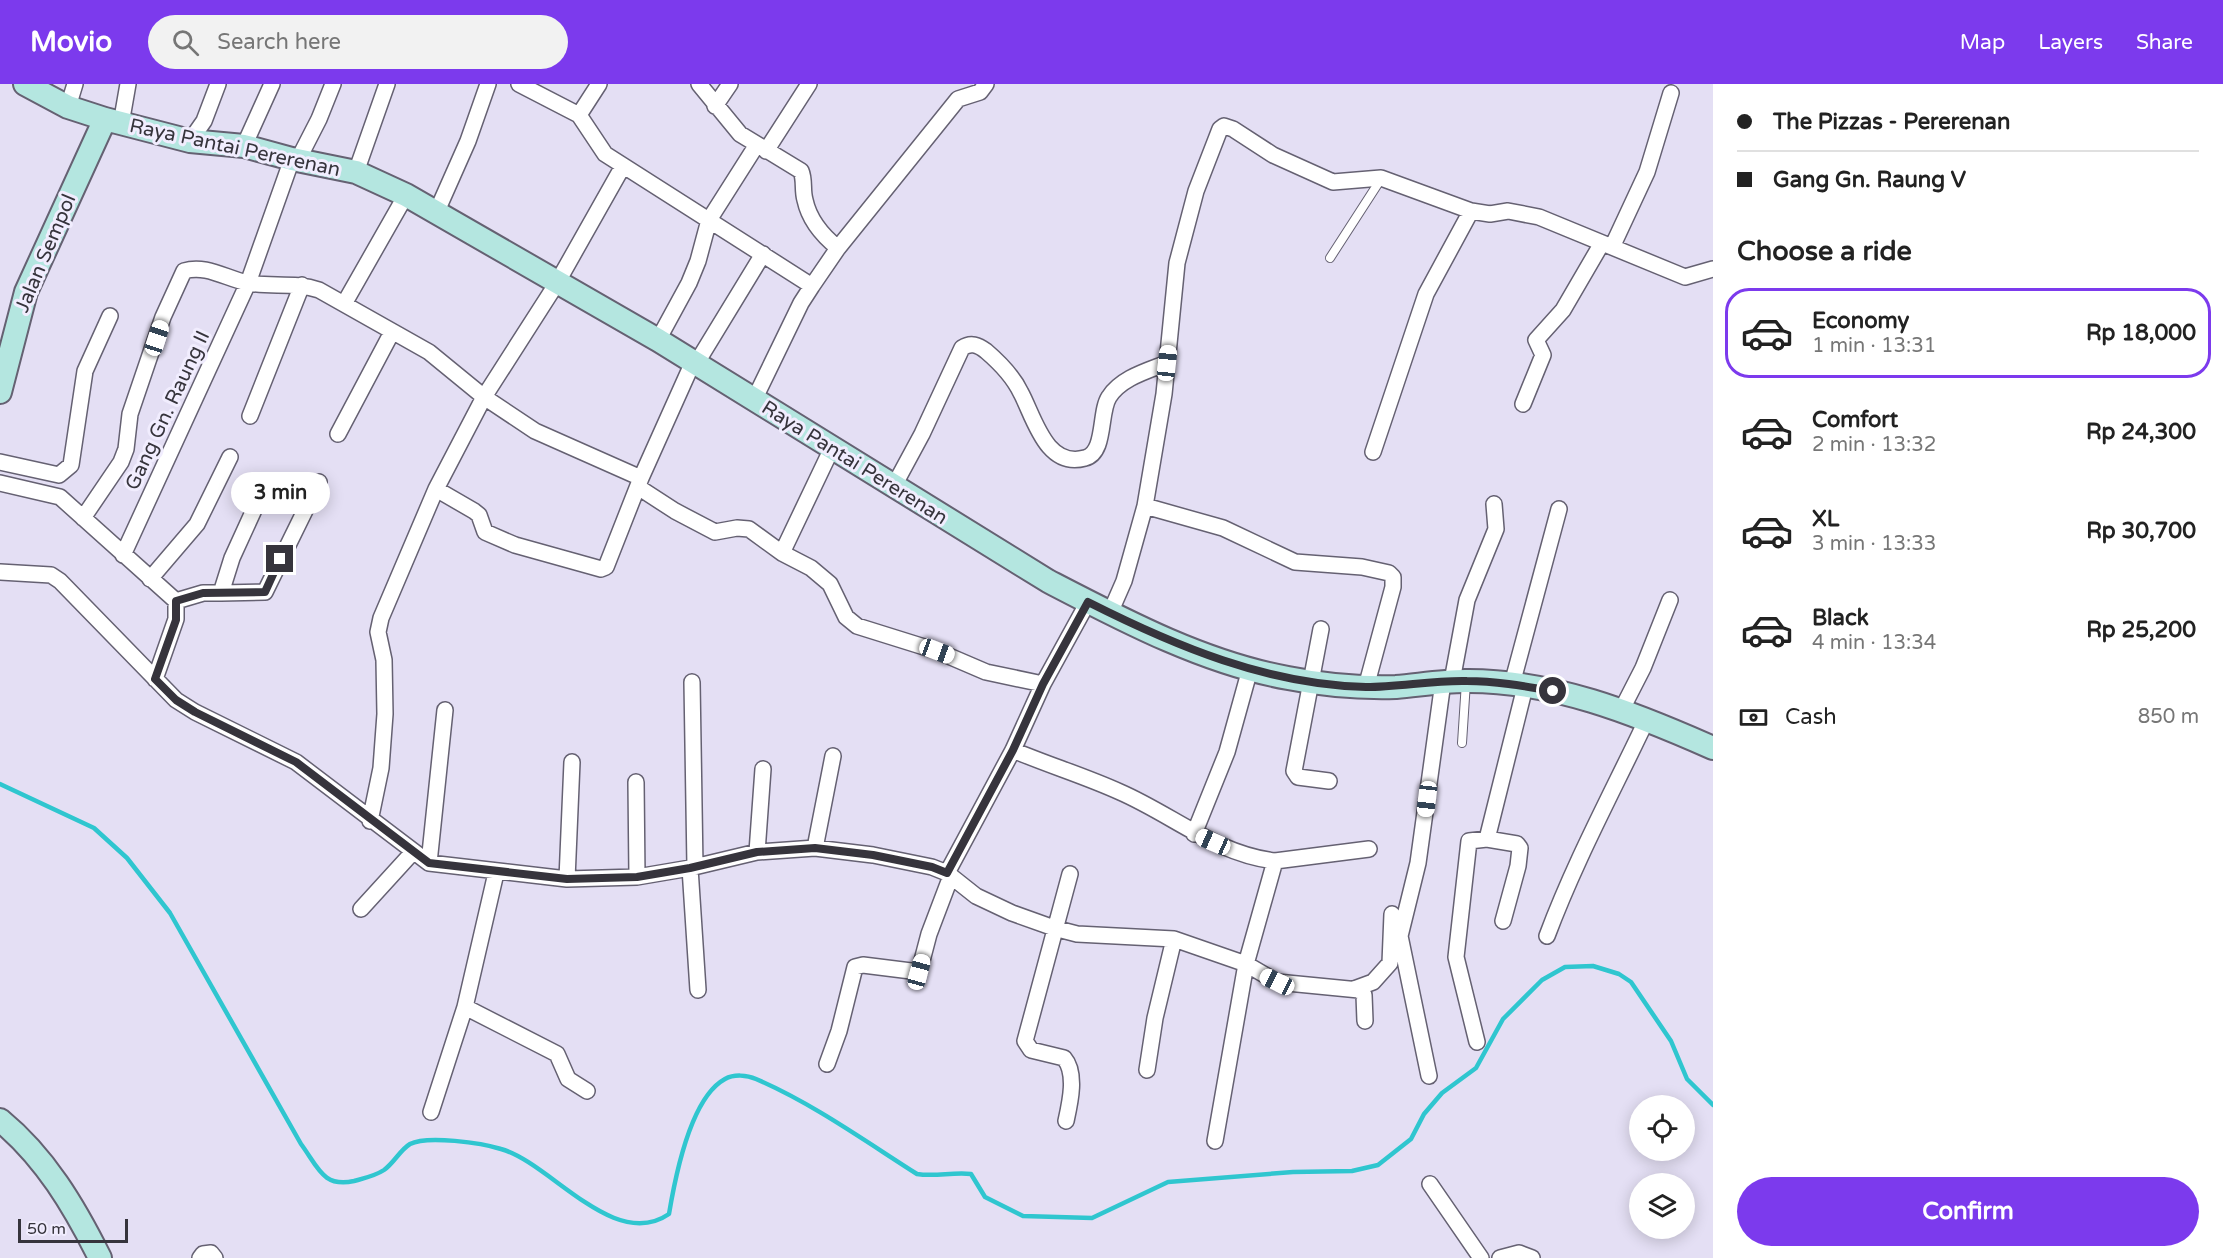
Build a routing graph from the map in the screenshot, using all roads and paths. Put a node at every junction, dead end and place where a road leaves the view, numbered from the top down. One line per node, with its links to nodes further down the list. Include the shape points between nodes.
1 (25, 84): 16 (street, Raya Pantai Pererenan)
2 (75, 84): 16 (street)
3 (128, 84): 19 (street)
4 (218, 84): 20 (street, via 204,121)
5 (272, 84): 21 (street)
6 (333, 84): 23 (street, Gang Gn. Raung II)
7 (387, 84): 25 (street)
8 (488, 84): 28 (street)
9 (519, 84): 18 (street)
10 (599, 84): 18 (street)
11 (699, 84): 17 (street)
12 (730, 84): 17 (street)
13 (809, 84): 22 (street)
14 (986, 84): 32 (street, via 980,92 958,99)
15 (1671, 93): 31 (street, via 1647,172)
16 (68, 106): 19 (street, Raya Pantai Pererenan)
17 (715, 106): 22 (street, via 740,134)
18 (579, 115): 24 (street, via 606,154)
19 (113, 122): 20 (street, Raya Pantai Pererenan); 46 (street, Jalan Sempol, via 26,292)
20 (190, 141): 21 (street, Raya Pantai Pererenan)
21 (244, 146): 23 (street, Raya Pantai Pererenan)
22 (761, 149): 30 (street); 32 (street, via 801,171 809,211 819,229)
23 (295, 159): 25 (street, Raya Pantai Pererenan); 36 (street, Gang Gn. Raung II)
24 (623, 166): 30 (street); 37 (street)
25 (356, 172): 27 (street, Raya Pantai Pererenan)
26 (1381, 178): 29 (street); 34 (lane); 45 (street, via 1333,182 1273,155 1233,129 1220,129 1185,226 1177,263)
27 (406, 195): 28 (street, Raya Pantai Pererenan); 40 (street)
28 (437, 211): 37 (street, Raya Pantai Pererenan)
29 (1471, 211): 31 (street, via 1524,213); 53 (street, via 1426,294)
30 (709, 220): 33 (street); 43 (street, via 689,282)
31 (1607, 244): 35 (street, via 1685,277); 49 (street, via 1563,310 1536,340 1543,355)
32 (838, 248): 39 (street)
33 (763, 254): 39 (street); 44 (street)
34 (1330, 258)
35 (1713, 269)
36 (248, 283): 38 (street); 65 (street, via 194,268 184,271 130,414 121,462); 67 (street, Gang Gn. Raung II)
37 (557, 283): 43 (street, Raya Pantai Pererenan); 47 (street)
38 (302, 285): 40 (street); 50 (street)
39 (812, 286): 48 (street)
40 (344, 304): 42 (street)
41 (110, 315): 55 (street, via 85,371 71,465 59,475)
42 (392, 332): 47 (street, via 429,352); 51 (street)
43 (658, 340): 44 (street, Raya Pantai Pererenan)
44 (695, 363): 48 (street, Raya Pantai Pererenan); 57 (street)
45 (1167, 363): 59 (street, via 1117,388 1107,399 1094,453 1074,459 1059,456 1049,446 1005,368 984,349 967,344); 63 (street)
46 (0, 392)
47 (483, 397): 57 (street, via 535,431); 60 (street)
48 (754, 400): 52 (street, Raya Pantai Pererenan)
49 (1523, 404)
50 (250, 416)
51 (338, 434)
52 (832, 448): 59 (street, Raya Pantai Pererenan); 66 (street)
53 (1373, 452)
54 (230, 457): 69 (street, via 196,524)
55 (0, 462)
56 (319, 482): 70 (street, via 265,592)
57 (639, 482): 60 (street, via 610,561 601,569 515,545 485,532 479,515); 66 (street, via 675,511 715,532 748,529)
58 (0, 483): 65 (street, via 60,497)
59 (895, 484): 73 (street, Raya Pantai Pererenan, via 991,547)
60 (436, 489): 95 (street, via 379,625 385,714 381,768)
61 (258, 501): 70 (street)
62 (1494, 504): 78 (street, via 1496,529 1467,600)
63 (1145, 506): 74 (street, via 1124,581); 83 (street, via 1223,528 1295,562 1389,573 1393,587)
64 (1559, 509): 82 (street)
65 (83, 518): 67 (street)
66 (782, 553): 81 (street, via 823,577 846,617 857,626 937,651 986,672)
67 (123, 555): 69 (street)
68 (0, 572): 77 (street, via 51,575 60,580)
69 (150, 579): 72 (street)
70 (221, 593): 72 (street, via 203,593)
71 (1670, 600): 84 (street)
72 (176, 601): 77 (street, via 176,620)
73 (1088, 602): 74 (street, Raya Pantai Pererenan); 81 (street)
74 (1110, 613): 76 (street, Raya Pantai Pererenan)
75 (1321, 628): 80 (street)
76 (1250, 669): 80 (street, Raya Pantai Pererenan); 96 (street, via 1227,752)
77 (155, 679): 95 (street, via 195,712 296,762)
78 (1453, 681): 82 (street, Raya Pantai Pererenan); 83 (street, Raya Pantai Pererenan); 87 (lane); 124 (street, via 1400,936)
79 (692, 682): 104 (street)
80 (1313, 682): 83 (street, Raya Pantai Pererenan); 94 (street, via 1294,771 1298,777)
81 (1043, 684): 89 (street)
82 (1519, 685): 84 (street, Raya Pantai Pererenan); 97 (street)
83 (1366, 687)
84 (1622, 709): 86 (street, Raya Pantai Pererenan)
85 (445, 710): 103 (street)
86 (1647, 719): 88 (street, Raya Pantai Pererenan); 114 (street, via 1585,845)
87 (1462, 743)
88 (1713, 748)
89 (1013, 750): 96 (street, via 1122,792); 106 (street)
90 (833, 756): 98 (street)
91 (572, 762): 109 (street)
92 (764, 769): 101 (street)
93 (636, 782): 108 (street)
94 (1329, 782)
95 (370, 821): 100 (street)
96 (1194, 834): 102 (street, via 1231,850)
97 (1487, 839): 112 (street, via 1517,844 1520,848); 121 (street, via 1469,841 1456,957)
98 (815, 848): 101 (street); 106 (street, via 873,855)
99 (1369, 849): 102 (street)
100 (413, 852): 103 (street); 110 (street)
101 (757, 852): 104 (street)
102 (1275, 861): 116 (street)
103 (429, 863): 105 (street)
104 (693, 868): 108 (street); 118 (street)
105 (496, 873): 109 (street); 119 (street)
106 (949, 874): 113 (street, via 976,896); 122 (street, via 919,972 855,967)
107 (1070, 874): 113 (street)
108 (637, 877): 109 (street)
109 (567, 879)
110 (361, 909)
111 (1392, 914): 117 (street, via 1390,963 1373,982)
112 (1503, 921)
113 (1054, 928): 115 (street, via 1077,934); 127 (street, via 1025,1041 1031,1050 1067,1061 1071,1101)
114 (1547, 936)
115 (1174, 939): 116 (street); 123 (street)
116 (1246, 964): 117 (street, via 1277,982); 129 (street)
117 (1354, 989): 120 (street, via 1364,995)
118 (698, 990)
119 (465, 1007): 125 (street, via 557,1054 568,1078); 126 (street)
120 (1365, 1021)
121 (1477, 1042)
122 (827, 1064)
123 (1146, 1070)
124 (1429, 1076)
125 (587, 1091)
126 (431, 1112)
127 (1066, 1121)
128 (2, 1126): 131 (street, via 51,1174)
129 (1215, 1141)
130 (1430, 1184): 134 (street)
131 (100, 1258)
132 (200, 1258): 133 (street, via 211,1253)
133 (215, 1258)
134 (1481, 1258)
135 (1500, 1258): 136 (street, via 1519,1253)
136 (1532, 1258)

